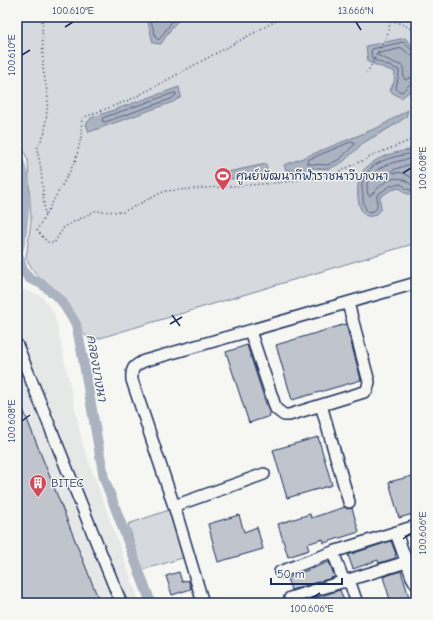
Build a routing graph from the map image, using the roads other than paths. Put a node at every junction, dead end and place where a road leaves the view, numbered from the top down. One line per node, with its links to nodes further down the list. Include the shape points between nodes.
1 (416, 283): 2 (lane)
2 (348, 303): 3 (lane); 5 (lane, via 369,386 364,392)
3 (250, 331): 5 (lane, via 276,409 284,415 289,415); 8 (lane, via 144,361 137,364 131,372)
4 (17, 345): 17 (lane)
5 (321, 405): 7 (lane)
6 (264, 474): 8 (lane)
7 (349, 502)
8 (174, 506): 18 (lane)
9 (416, 526): 10 (lane)
10 (396, 533): 11 (lane); 12 (lane)
11 (333, 552): 13 (lane); 14 (lane)
12 (411, 560): 14 (lane); 15 (lane, via 412,577)
13 (280, 572)
14 (347, 581): 16 (lane); 19 (lane)
15 (416, 584)
16 (290, 598)
17 (121, 603)
18 (203, 603)
19 (357, 603)

